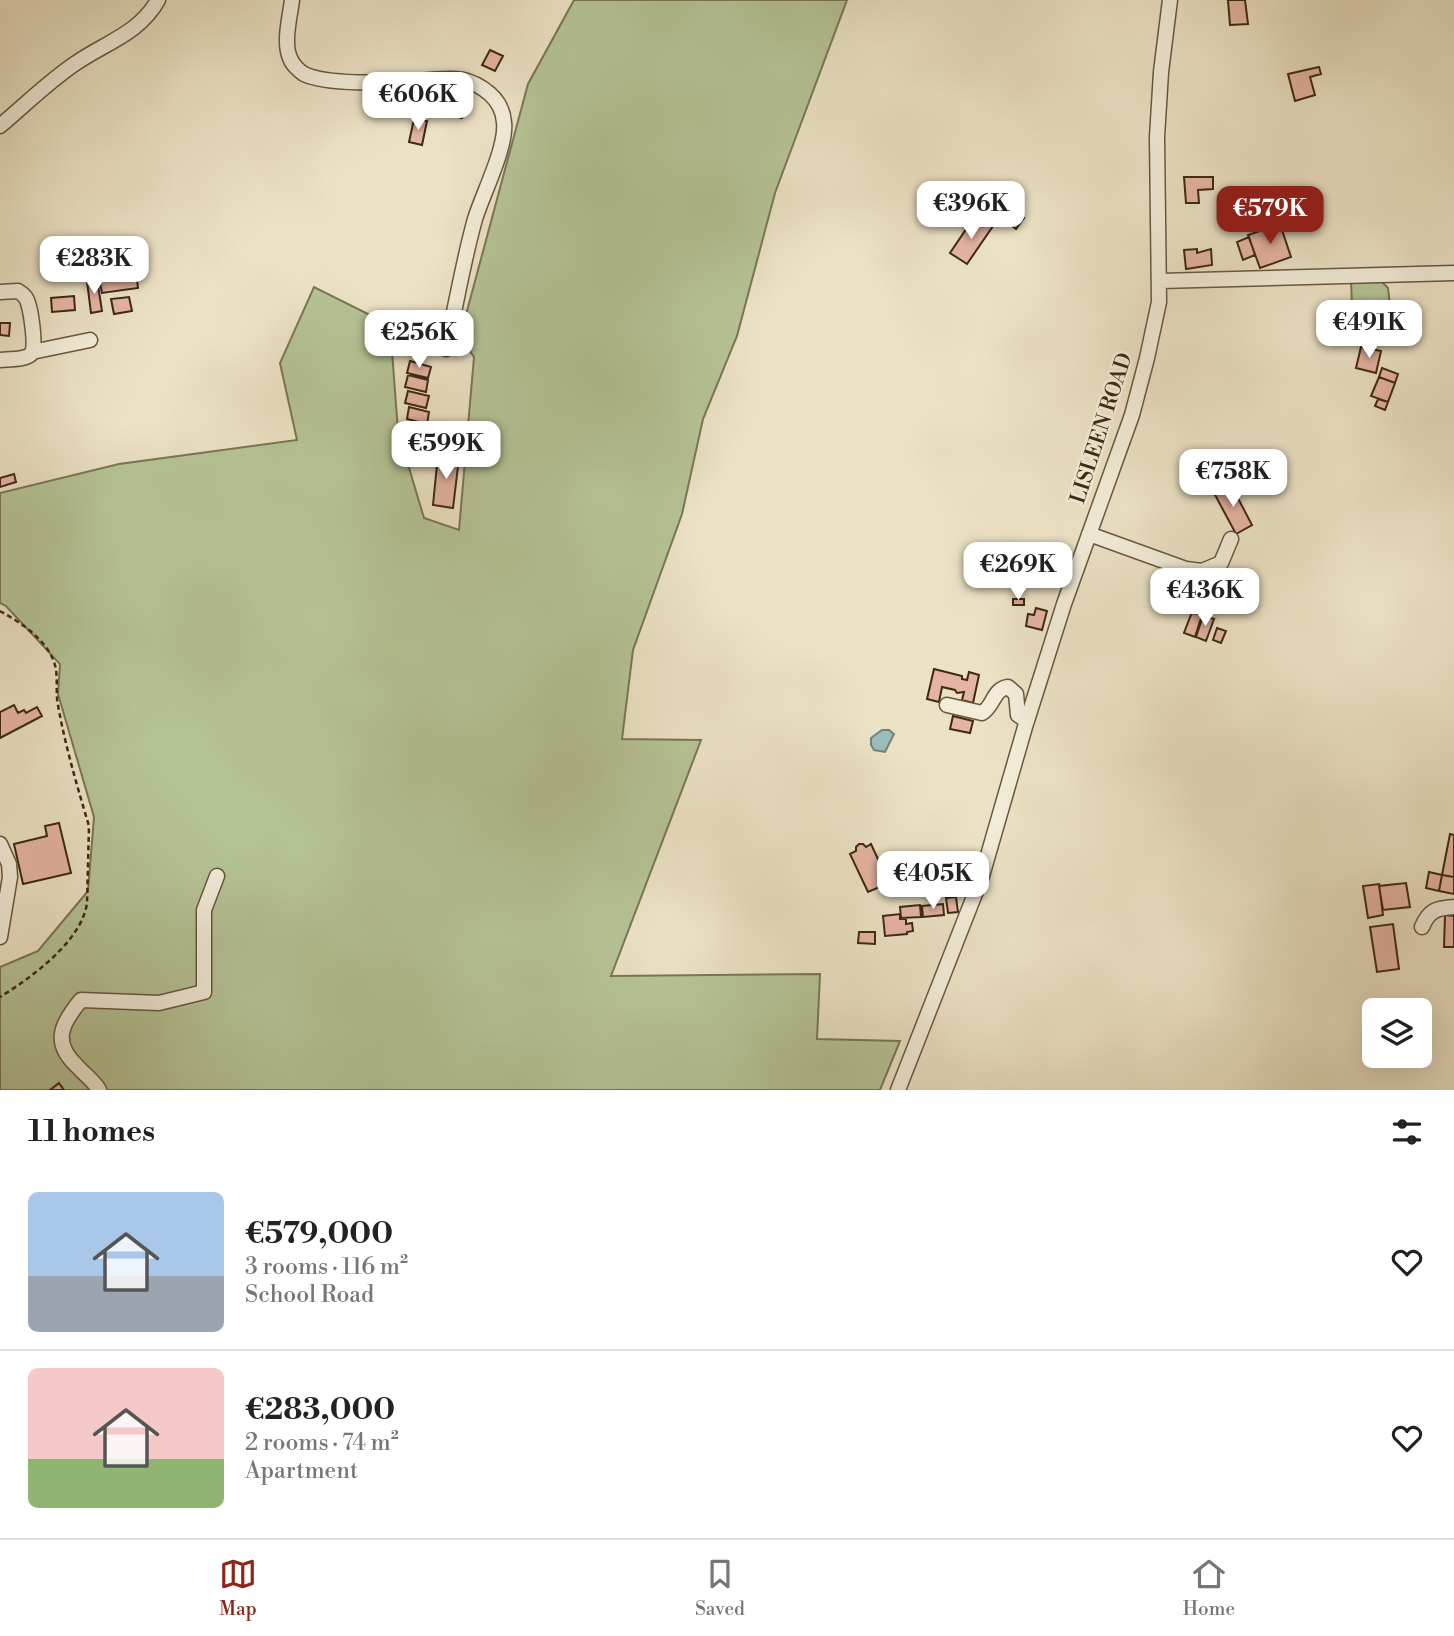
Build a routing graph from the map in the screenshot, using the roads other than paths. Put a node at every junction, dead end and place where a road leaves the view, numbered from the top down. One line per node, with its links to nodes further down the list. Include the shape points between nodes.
1 (158, 0): 4 (street, via 144,20 123,37 75,63)
2 (292, 0): 9 (street, via 287,46 290,59 301,72 356,81 472,81 501,108 503,141 475,219)
3 (1170, 0): 6 (street, LISLEEN ROAD, via 1157,137)
4 (0, 126)
5 (1454, 273): 6 (street)
6 (1160, 281): 12 (street, LISLEEN ROAD, via 1160,302 1132,415)
7 (0, 292): 10 (street, via 19,291 28,302)
8 (90, 340): 10 (street)
9 (446, 349)
10 (32, 352): 11 (street)
11 (0, 360)
12 (1089, 534): 14 (street); 17 (street, LISLEEN ROAD)
13 (1231, 539): 14 (street, via 1220,563)
14 (1198, 570): 15 (street)
15 (1193, 606)
16 (947, 705): 17 (street, via 982,713 1002,688 1008,687 1016,694 1018,715)
17 (1027, 720): 24 (street, LISLEEN ROAD, via 982,876)
18 (0, 844): 22 (street, via 10,877)
19 (217, 876): 23 (street, via 204,910 204,992 159,1003 81,1000 65,1020 60,1039 71,1061)
20 (1454, 907): 21 (street, via 1437,908 1427,915)
21 (1422, 927)
22 (0, 937)
23 (99, 1090)
24 (898, 1090)

